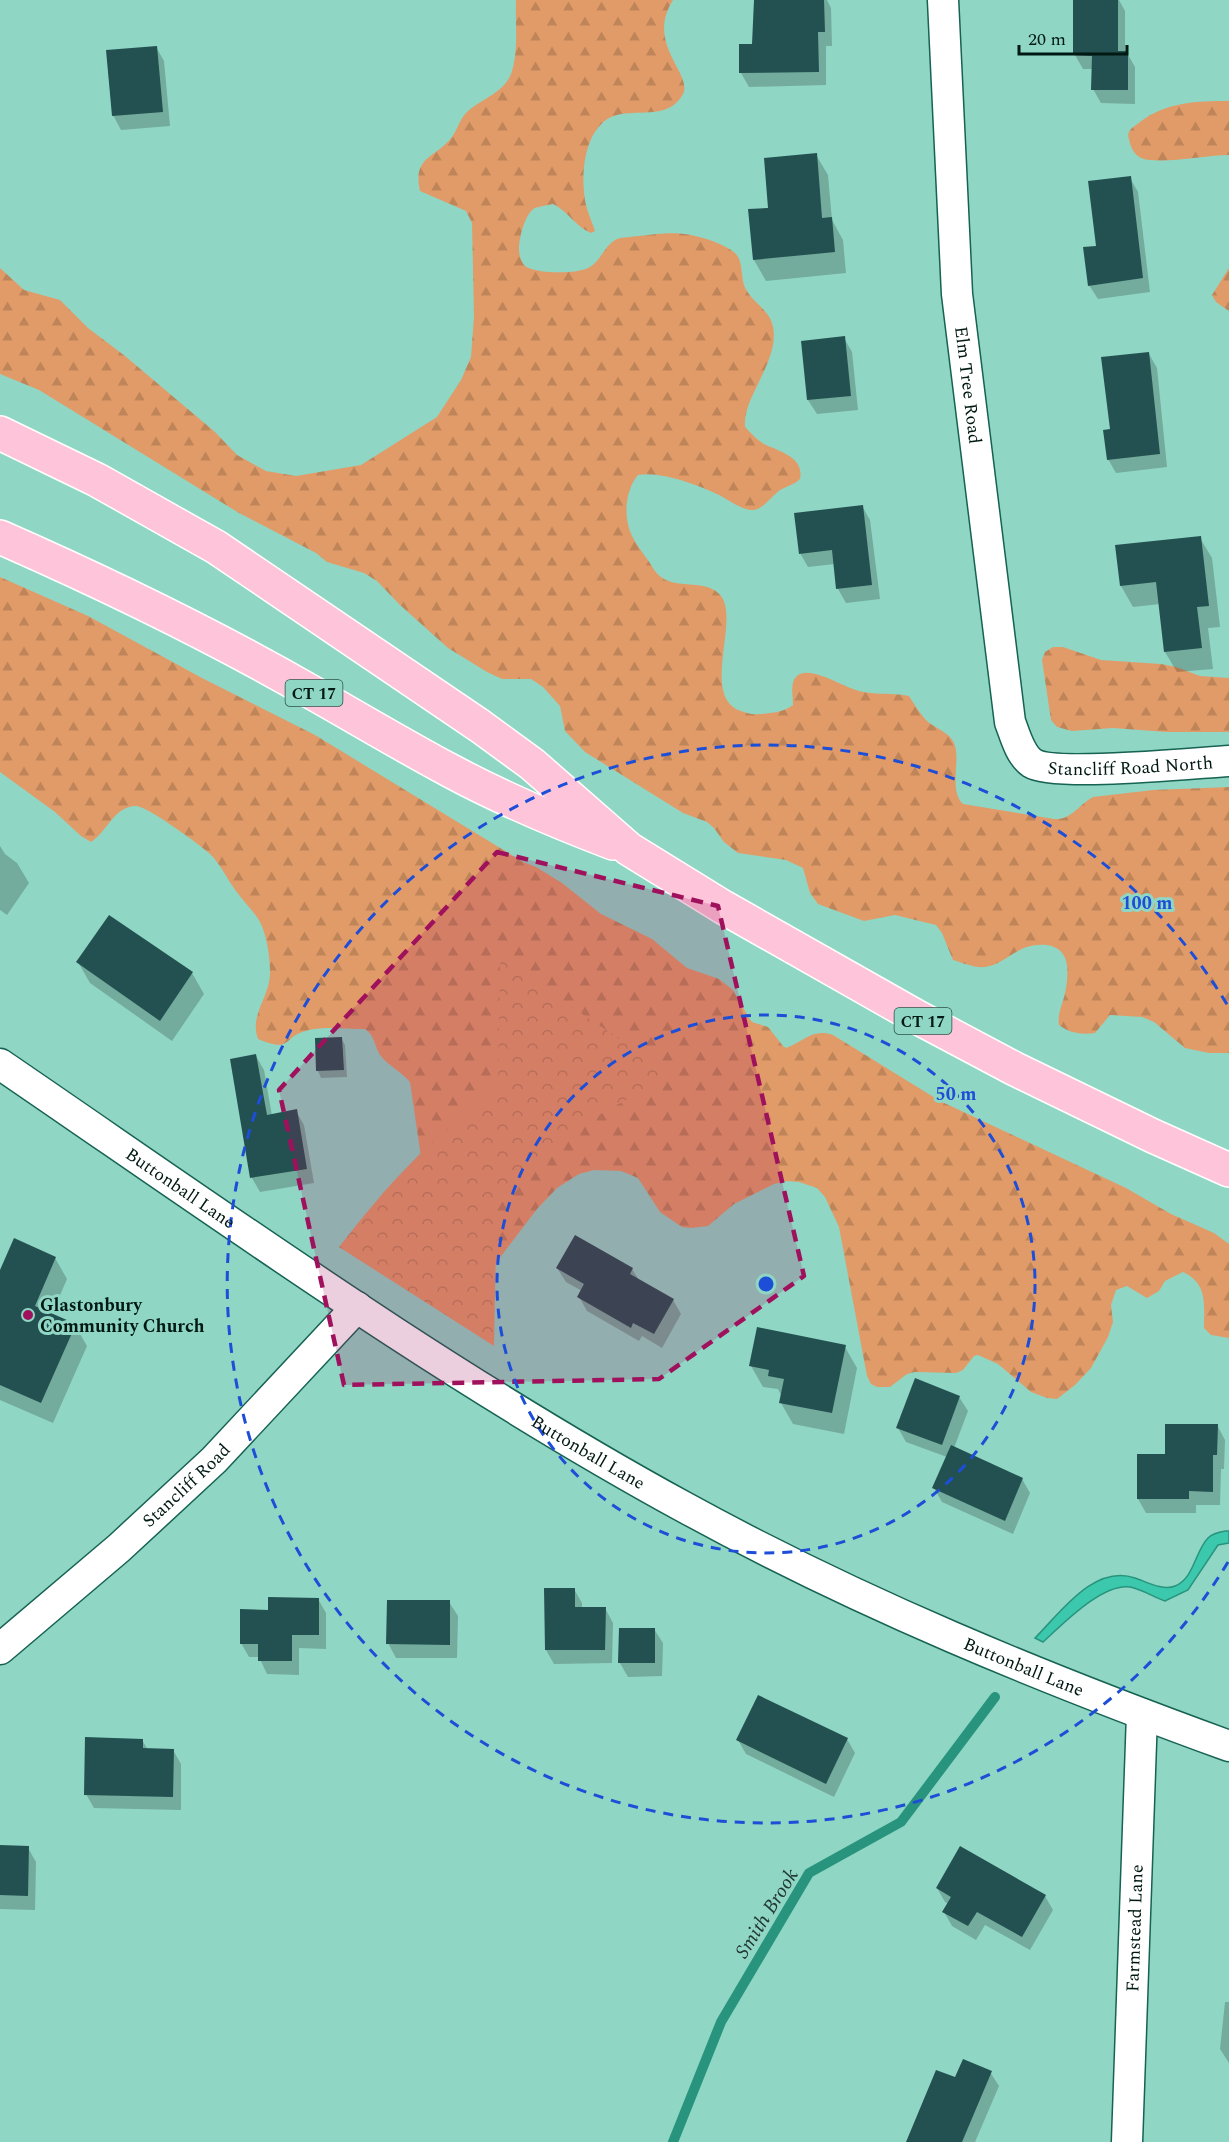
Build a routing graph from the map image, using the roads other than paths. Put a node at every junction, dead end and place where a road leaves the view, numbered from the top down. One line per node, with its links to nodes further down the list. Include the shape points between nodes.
1 (943, 0): 5 (street, Elm Tree Road, via 957,294 1010,722)
2 (0, 433): 6 (main road, CT 17, via 97,480 216,547 489,732 556,784)
3 (0, 537): 6 (main road, CT 17, via 226,646 472,782)
4 (1229, 761): 5 (street, Stancliff Road North, via 1080,769 1050,768)
5 (1031, 762)
6 (629, 849): 8 (main road, CT 17, via 927,1023 1084,1104)
7 (0, 1064): 9 (street, Buttonball Lane)
8 (1229, 1170)
9 (357, 1307): 10 (street, Stancliff Road, via 198,1475 87,1577); 11 (street, Buttonball Lane, via 508,1404 684,1507 867,1600 1003,1660)
10 (0, 1649)
11 (1142, 1714): 12 (street, Buttonball Lane); 13 (street, Farmstead Lane)
12 (1229, 1746)
13 (1127, 2142)

